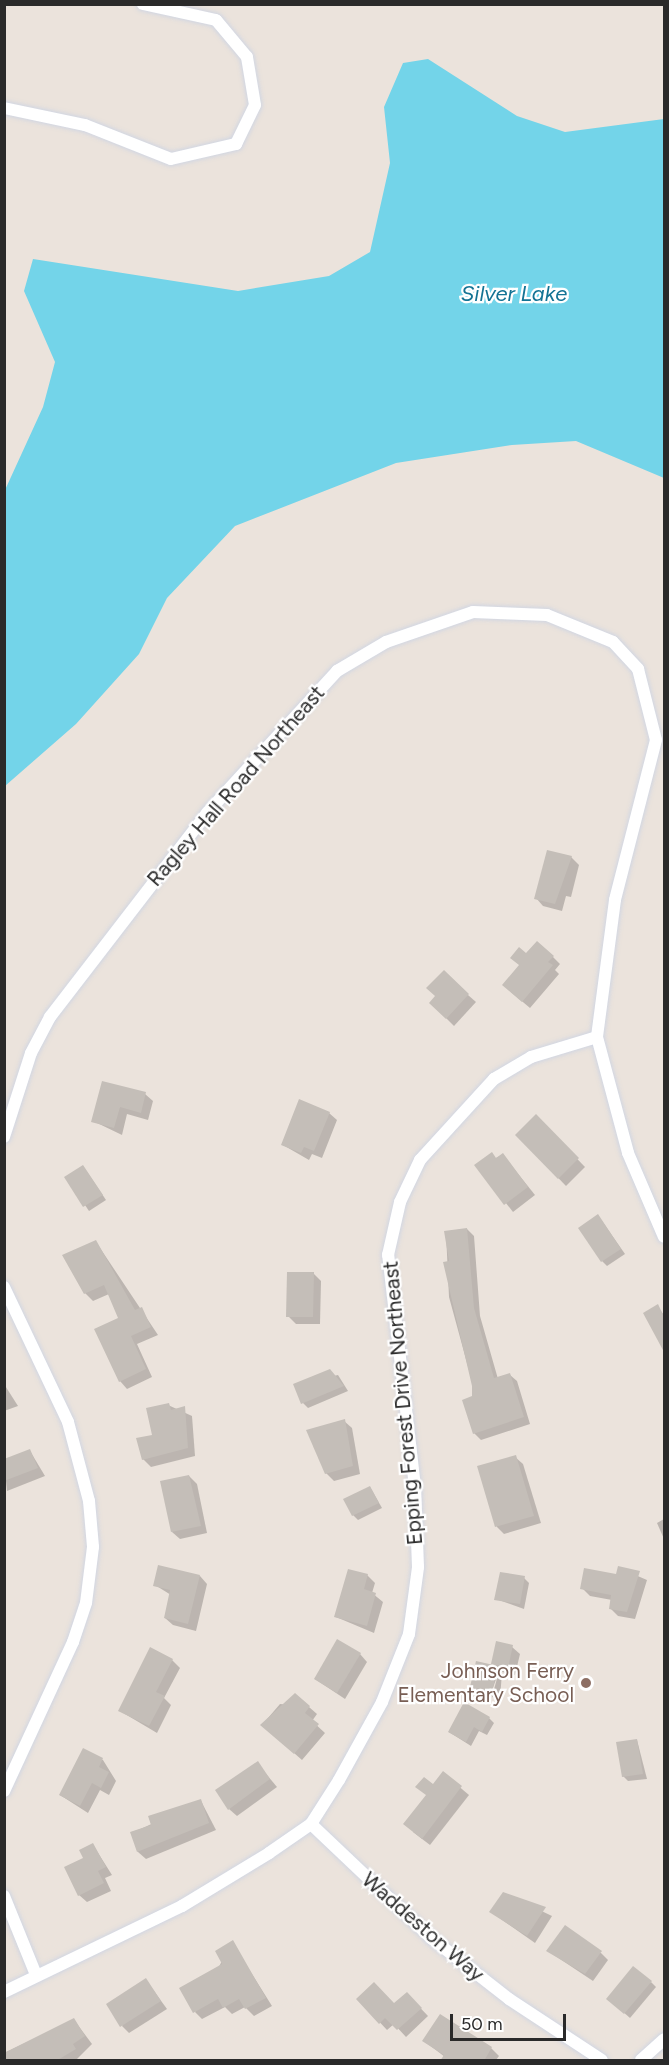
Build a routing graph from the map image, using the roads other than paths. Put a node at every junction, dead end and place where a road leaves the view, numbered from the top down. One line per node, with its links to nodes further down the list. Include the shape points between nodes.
1 (143, 4): 2 (street, via 216,20 248,57 255,105 236,144 171,159 85,125)
2 (4, 108)
3 (597, 1037): 4 (street, Ragley Hall Road Northeast, via 615,900 656,740 638,669 613,642 547,615 473,612 386,642 337,671 300,707 207,813 50,1017 31,1053); 5 (street, Ragley Hall Road Northeast, via 628,1153); 8 (street, Epping Forest Drive Northeast, via 531,1057 494,1079 420,1160 400,1202 388,1255 417,1523 409,1634 382,1702)
4 (4, 1137)
5 (664, 1237)
6 (4, 1287): 7 (street, via 68,1422 87,1491 93,1547 86,1603 73,1642)
7 (4, 1791)
8 (311, 1824): 10 (street, Epping Forest Drive Northeast, via 182,1906); 13 (street, Waddeston Way, via 431,1938 509,1999)
9 (4, 1896): 10 (street)
10 (36, 1975): 11 (street, Epping Forest Drive Northeast)
11 (4, 1992)
12 (664, 2039): 14 (street)
13 (602, 2061)
14 (641, 2061)

